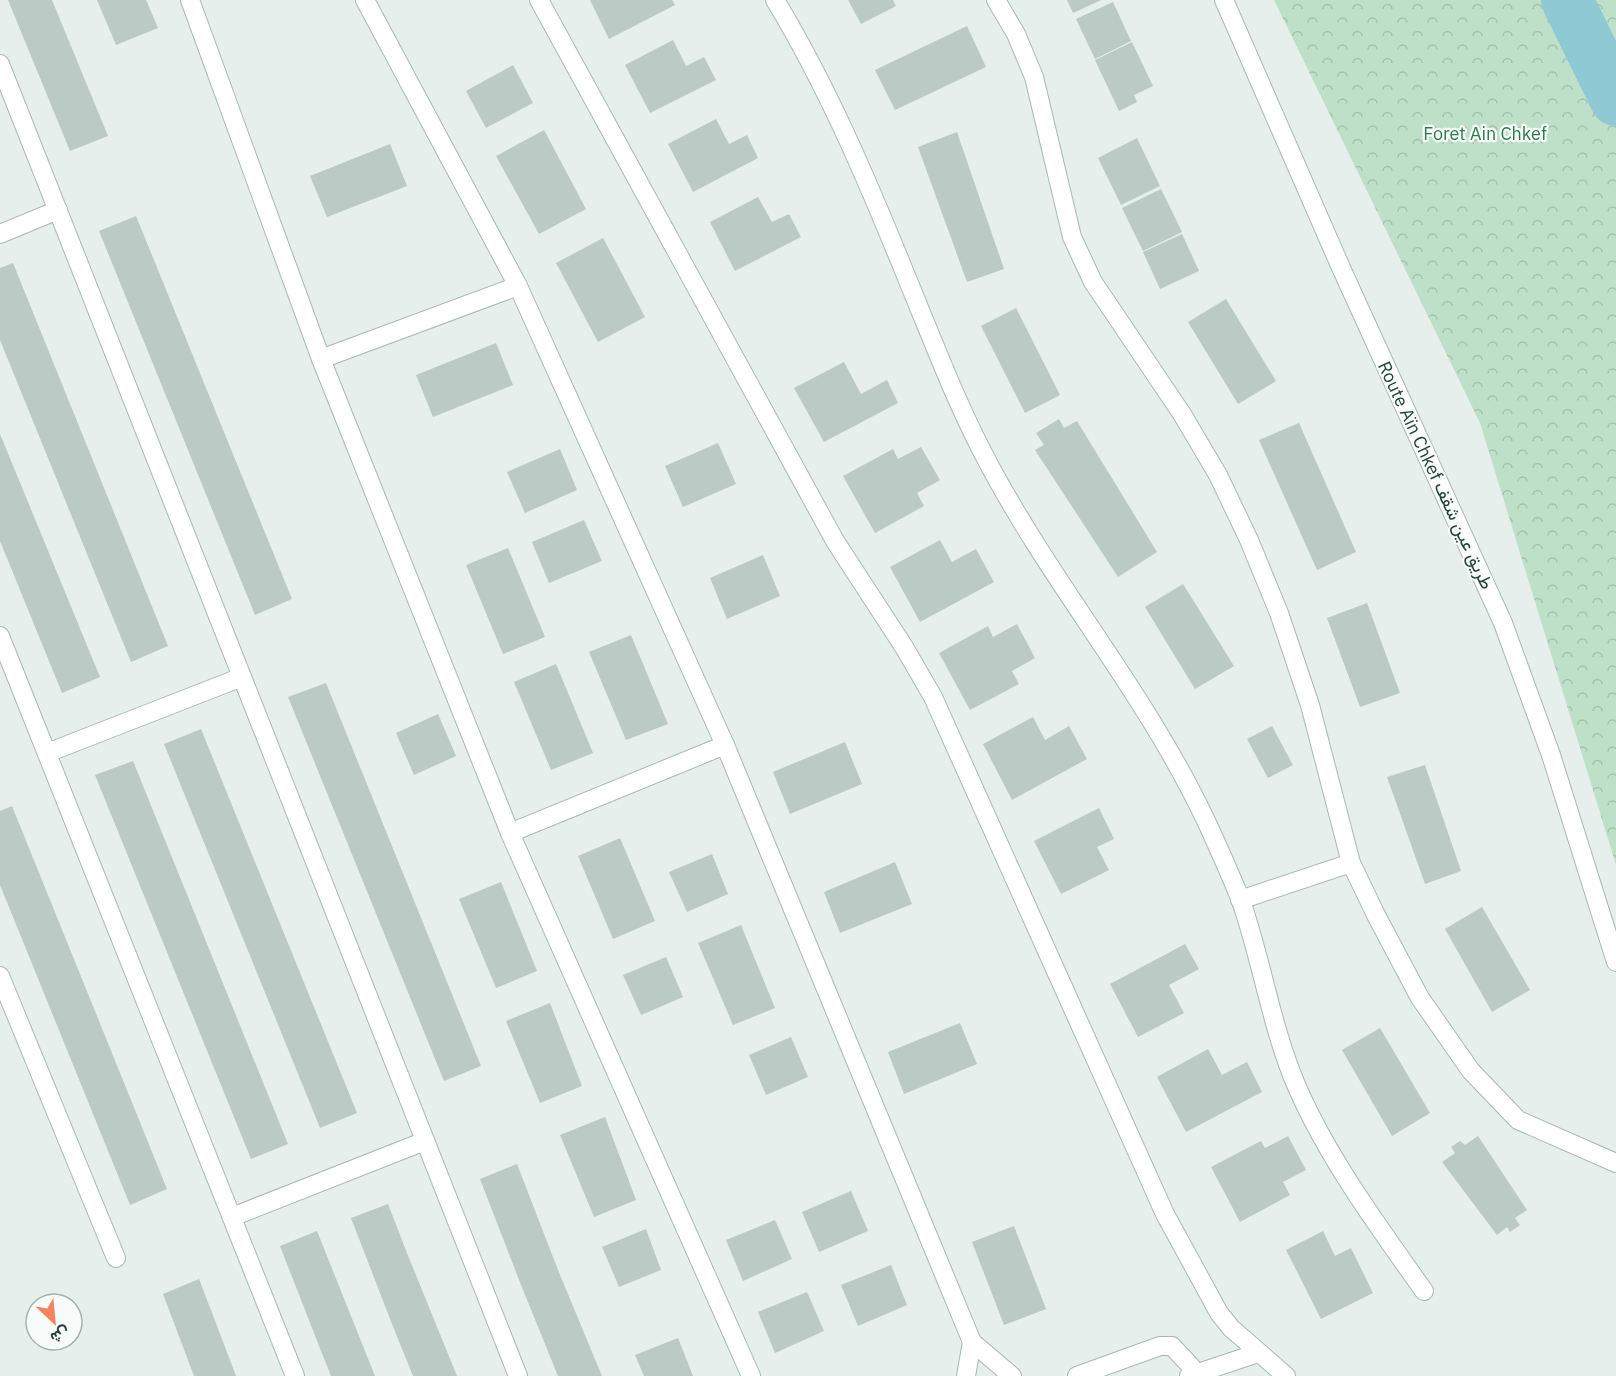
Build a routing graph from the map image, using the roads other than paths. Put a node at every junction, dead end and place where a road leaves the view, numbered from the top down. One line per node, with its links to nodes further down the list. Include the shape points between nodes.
1 (190, 0): 11 (street)
2 (365, 0): 10 (street)
3 (539, 0): 27 (street, via 835,541 933,697 1165,1214 1219,1313)
4 (776, 0): 18 (street, via 848,141 950,384 990,468 1046,563 1163,740 1207,823)
5 (996, 0): 17 (street, via 1034,76 1058,188 1076,246 1093,282 1218,475 1258,561 1311,705)
6 (1224, 0): 19 (street, Route Aïn Chkef طريق عين شقف, via 1503,623 1551,755)
7 (0, 64): 8 (street)
8 (57, 210): 9 (street); 13 (street)
9 (0, 234)
10 (518, 286): 11 (street); 14 (street)
11 (321, 359): 16 (street)
12 (0, 636): 15 (street)
13 (242, 677): 15 (street); 21 (street)
14 (725, 745): 16 (street); 26 (street)
15 (47, 753): 23 (street)
16 (510, 833): 31 (street)
17 (1351, 863): 18 (street); 22 (street, via 1420,998 1471,1071 1518,1120)
18 (1240, 900): 25 (street, via 1297,1086 1374,1221)
19 (1616, 962)
20 (0, 976): 24 (street)
21 (425, 1141): 23 (street); 30 (street)
22 (1616, 1163)
23 (232, 1217): 29 (street)
24 (116, 1258)
25 (1424, 1291)
26 (972, 1342): 32 (street); 33 (street)
27 (1258, 1353): 28 (street); 35 (street)
28 (1193, 1375): 34 (street, via 1172,1346 1160,1346)
29 (295, 1376)
30 (518, 1376)
31 (751, 1376)
32 (966, 1376)
33 (1012, 1376)
34 (1077, 1376)
35 (1286, 1376)

